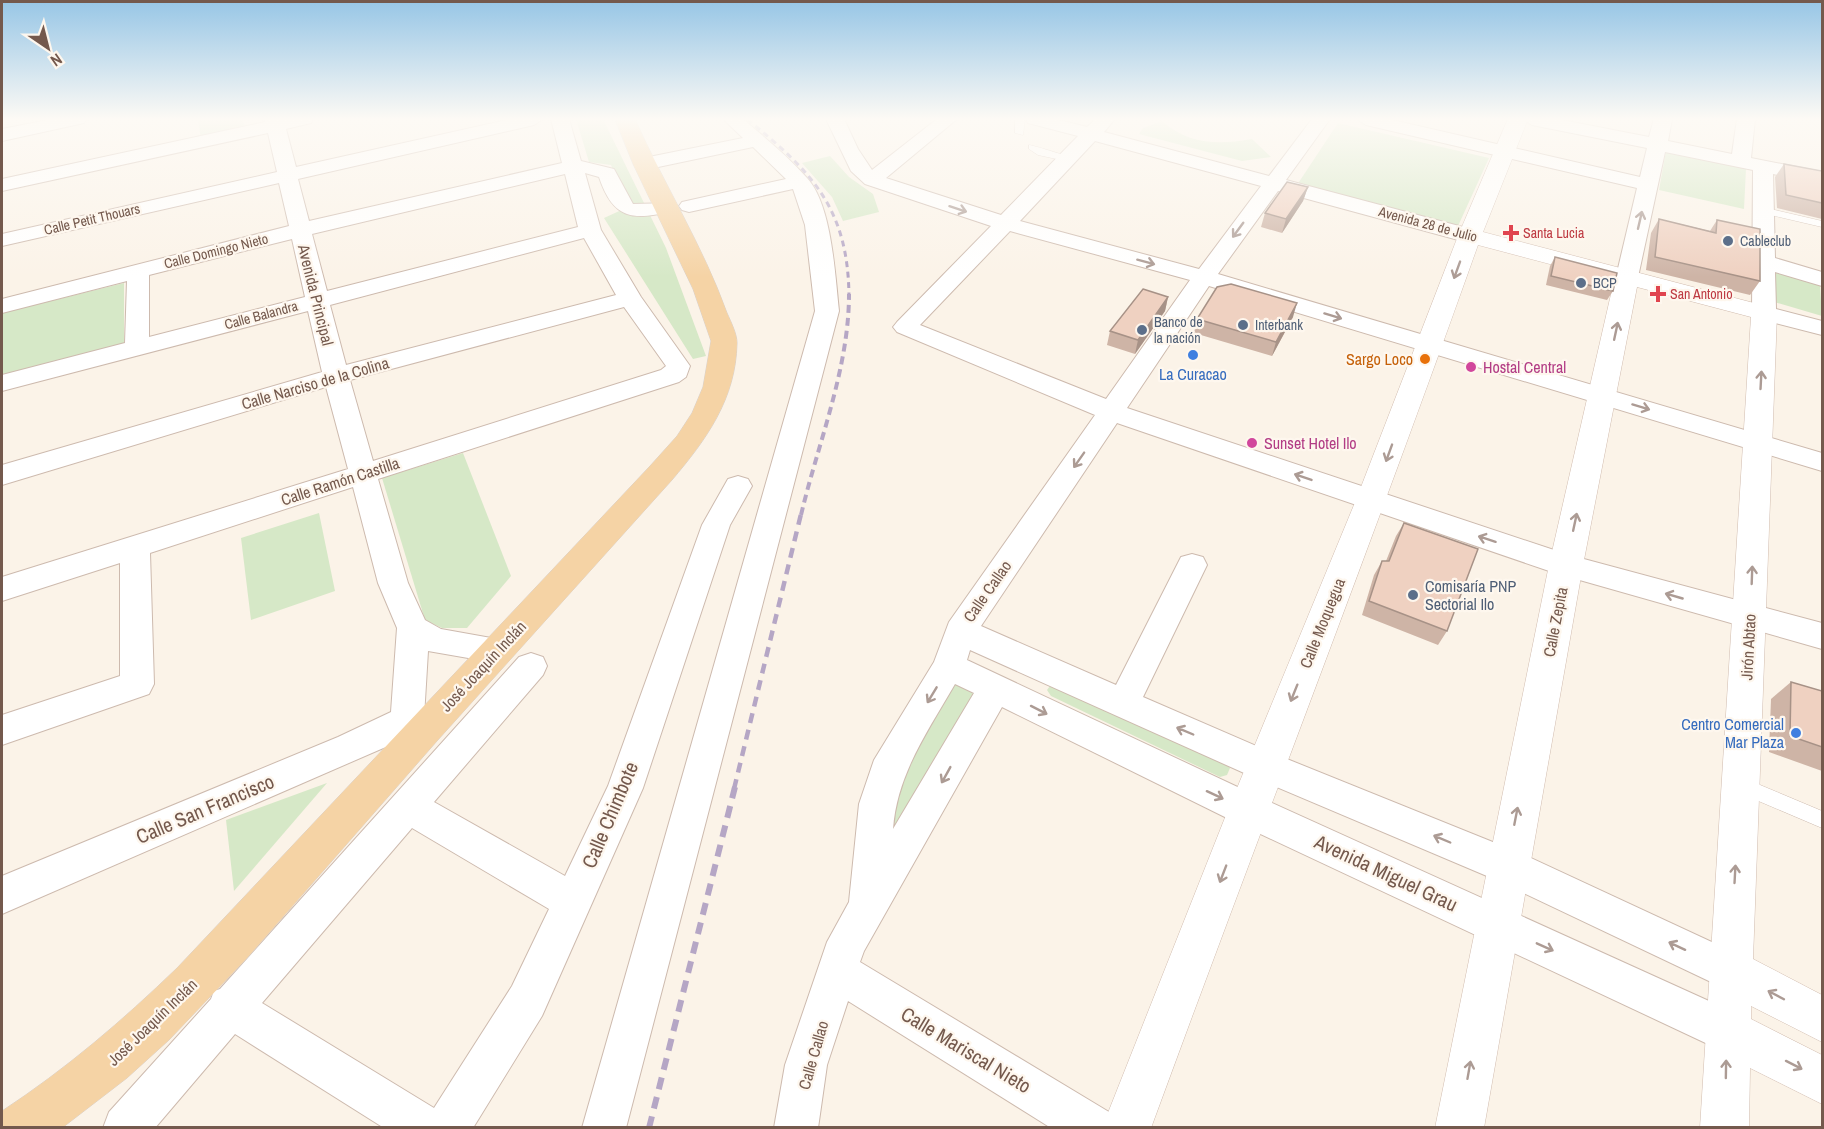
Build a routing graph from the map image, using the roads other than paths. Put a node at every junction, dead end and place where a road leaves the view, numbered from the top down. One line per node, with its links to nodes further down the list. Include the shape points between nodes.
1 (60, 172): 23 (street)
2 (296, 172): 18 (street, Calle Petit Thouars)
3 (551, 172): 29 (street, Calle Domingo Nieto)
4 (572, 172): 30 (street)
5 (606, 172): 25 (street, Calle Domingo Nieto, via 627,208 638,212)
6 (650, 172): 25 (main road, José Joaquín Inclán)
7 (789, 172): 21 (street)
8 (864, 172): 20 (street)
9 (882, 172): 20 (street)
10 (1053, 172): 27 (street)
11 (1240, 172): 22 (street, Avenida 28 de Julio)
12 (1280, 172): 22 (street, Calle Callao)
13 (1496, 172): 31 (street, Calle Moquegua)
14 (1594, 172): 24 (street)
15 (1651, 172): 24 (street, Calle Zepita)
16 (1763, 172): 26 (street, Jirón Abtao)
17 (1788, 172): 19 (street)
18 (286, 174): 29 (street, Avenida Principal); 32 (street, Calle Petit Thouars)
19 (1822, 178)
20 (872, 180): 27 (street, one-way to 27)
21 (800, 182): 25 (street); 90 (street, via 819,236 827,311 822,336)
22 (1272, 182): 31 (street, Avenida 28 de Julio); 35 (street, Calle Callao, one-way to 35)
23 (2, 185)
24 (1648, 185): 36 (street, Calle Zepita, one-way to 24)
25 (677, 206): 63 (main road, José Joaquín Inclán, via 724,341 717,387 706,414 687,442)
26 (1762, 210): 28 (lane); 33 (street, Jirón Abtao)
27 (1004, 223): 35 (street, one-way to 35); 48 (street, via 904,327)
28 (1822, 224)
29 (300, 230): 34 (street, Calle Domingo Nieto); 39 (street, Avenida Principal)
30 (590, 230): 38 (street); 39 (street, Calle Balandra)
31 (1470, 236): 36 (street, Avenida 28 de Julio); 43 (street, Calle Moquegua, one-way to 43)
32 (2, 240)
33 (1765, 262): 37 (street); 41 (street, Jirón Abtao)
34 (138, 270): 40 (street, Calle Domingo Nieto); 44 (street)
35 (1204, 277): 43 (street, one-way to 43); 48 (street, Calle Callao)
36 (1627, 277): 41 (street, Avenida 28 de Julio); 47 (street, Calle Zepita, one-way to 36)
37 (1822, 279)
38 (630, 298): 45 (street, Calle Narciso de la Colina); 51 (street, Calle Ramón Castilla, via 678,366 670,376)
39 (317, 301): 44 (street, Calle Balandra); 45 (street, Avenida Principal)
40 (2, 306)
41 (1764, 313): 42 (street, Avenida 28 de Julio); 49 (street, Jirón Abtao, one-way to 41)
42 (1822, 328)
43 (1429, 345): 47 (street); 54 (street, Calle Moquegua, one-way to 54)
44 (137, 347): 46 (street, Calle Balandra)
45 (336, 375): 51 (street, Avenida Principal); 52 (street, Calle Narciso de la Colina)
46 (2, 383)
47 (1602, 396): 49 (street, one-way to 49); 57 (street, Calle Zepita, one-way to 47)
48 (1113, 412): 54 (street, one-way to 48); 61 (street, Calle Callao, one-way to 61)
49 (1757, 443): 50 (street); 59 (street, Jirón Abtao, one-way to 49)
50 (1822, 462)
51 (363, 474): 55 (street, Calle Ramón Castilla); 60 (street, Avenida Principal, via 393,583)
52 (2, 475)
53 (738, 486): 77 (street, Calle Chimbote, via 716,525 625,788)
54 (1372, 500): 57 (street, one-way to 54); 70 (street, Calle Moquegua, one-way to 70)
55 (135, 547): 58 (street, Calle Ramón Castilla); 68 (street, via 137,684)
56 (1192, 565): 67 (street)
57 (1566, 565): 59 (street, one-way to 57); 75 (street, Calle Zepita, one-way to 57)
58 (2, 589)
59 (1750, 618): 62 (street); 71 (street, Jirón Abtao)
60 (413, 627): 63 (street, via 435,641); 69 (street, Avenida Principal)
61 (960, 631): 65 (street, Calle Callao); 67 (street)
62 (1822, 636)
63 (497, 650): 69 (main road, José Joaquín Inclán)
64 (531, 666): 72 (street)
65 (949, 666): 66 (street, Avenida Miguel Grau); 78 (street, Calle Callao, one-way to 78, via 892,760 877,804)
66 (995, 688): 73 (street, Avenida Miguel Grau, one-way to 73); 78 (street, one-way to 78)
67 (1123, 704): 70 (street, one-way to 67)
68 (2, 730)
69 (406, 735): 76 (street, Calle San Francisco, via 350,748); 86 (main road, José Joaquín Inclán, via 216,960 114,1061)
70 (1265, 766): 73 (street, Calle Moquegua); 75 (street, one-way to 70)
71 (1741, 785): 74 (lane); 80 (street, Jirón Abtao, one-way to 71)
72 (407, 806): 77 (street); 82 (street)
73 (1248, 810): 79 (street, Avenida Miguel Grau); 93 (street, Calle Moquegua, one-way to 93)
74 (1822, 820)
75 (1507, 866): 79 (street, Calle Zepita); 80 (street, one-way to 75)
76 (2, 895)
77 (571, 901): 89 (street, Calle Chimbote, via 526,1001)
78 (868, 907): 81 (street, Calle Callao, via 847,942)
79 (1495, 924): 84 (street, Avenida Miguel Grau, one-way to 84); 94 (street, Calle Zepita, one-way to 79)
80 (1730, 971): 83 (street, one-way to 80); 84 (street, Jirón Abtao)
81 (839, 972): 91 (street, Calle Callao, via 806,1065); 92 (street, Calle Mariscal Nieto)
82 (229, 1006): 87 (street); 88 (street)
83 (1822, 1019)
84 (1727, 1031): 85 (street, Avenida Miguel Grau, one-way to 85); 95 (street, Jirón Abtao, one-way to 84)
85 (1822, 1080)
86 (19, 1128)
87 (124, 1128)
88 (424, 1128)
89 (447, 1128)
90 (604, 1128)
91 (796, 1128)
92 (1093, 1128)
93 (1126, 1128)
94 (1458, 1128)
95 (1724, 1128)

